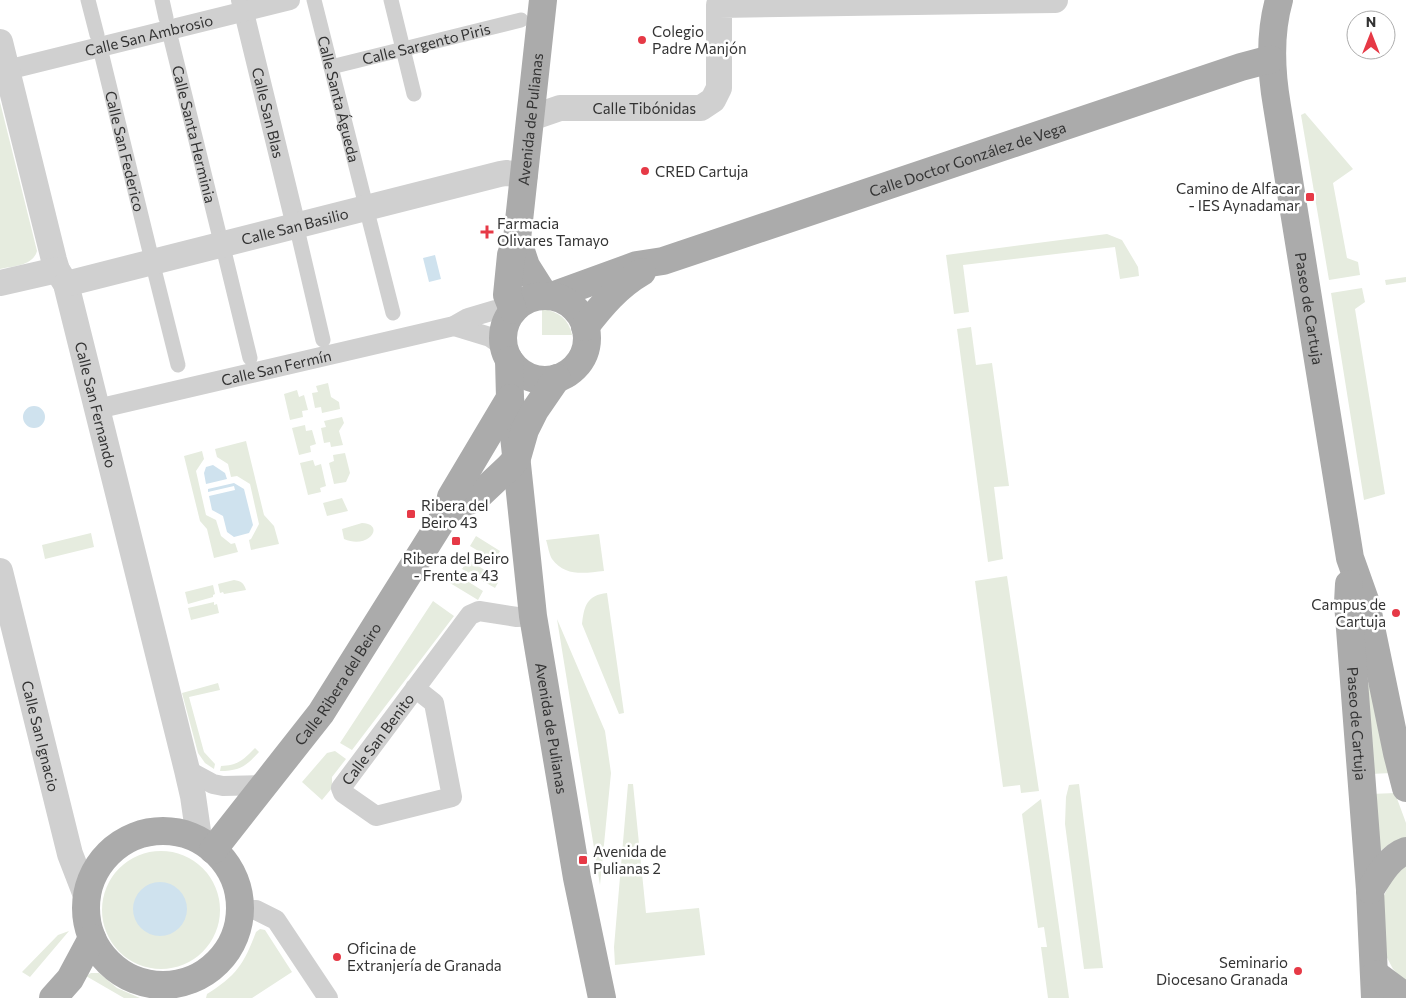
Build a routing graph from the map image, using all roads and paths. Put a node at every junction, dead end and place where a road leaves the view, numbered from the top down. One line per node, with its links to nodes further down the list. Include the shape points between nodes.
1 (88, 0): 15 (street)
2 (162, 0): 12 (street)
3 (290, 0): 11 (street, Calle San Ambrosio)
4 (314, 0): 20 (street, Calle Santa Águeda)
5 (391, 0): 17 (street)
6 (543, 0): 22 (main road, Avenida de Pulianas)
7 (1056, 0): 8 (street, Calle Tibónidas)
8 (951, 1): 10 (street, Calle Tibónidas)
9 (1273, 1): 19 (main road, Paseo de Cartuja)
10 (719, 3): 24 (street, Calle Tibónidas, via 719,88 713,100 702,108)
11 (242, 6): 21 (street, Calle San Ambrosio); 29 (street, Calle San Blas)
12 (166, 18)
13 (521, 20): 17 (street, Calle Sargento Piris)
14 (170, 35): 30 (street, Calle Santa Herminia)
15 (97, 36)
16 (0, 42): 21 (street, Calle San Fernando)
17 (403, 49): 20 (street, Calle Sargento Piris); 23 (street)
18 (101, 52): 33 (street, Calle San Federico)
19 (1271, 59): 34 (main road, Calle Doctor González de Vega); 54 (main road, Paseo de Cartuja)
20 (331, 67): 27 (street, Calle Santa Águeda)
21 (7, 70): 36 (street, Calle San Fernando)
22 (534, 89): 24 (street); 25 (main road, Avenida de Pulianas)
23 (414, 94)
24 (560, 108): 25 (street, Calle Tibónidas)
25 (531, 118): 26 (main road, Avenida de Pulianas)
26 (524, 175): 29 (street, Calle San Basilio, via 500,174); 31 (main road, Avenida de Pulianas)
27 (364, 198)
28 (368, 215): 40 (street)
29 (297, 229): 36 (street, Calle San Basilio); 43 (street, Calle San Blas)
30 (220, 234)
31 (517, 239): 38 (main road, Avenida de Pulianas, via 526,266); 39 (main road, Avenida de Pulianas, via 511,255 508,294)
32 (224, 251): 45 (street)
33 (150, 252)
34 (663, 261): 38 (main road, Calle Doctor González de Vega, via 637,265); 42 (main road, Calle Doctor González de Vega, via 626,281)
35 (154, 269): 46 (street)
36 (62, 277): 37 (street, Calle San Basilio); 49 (street, Calle San Fernando)
37 (0, 283)
38 (548, 296): 39 (main road, via 534,297); 42 (main road, via 568,303 578,312)
39 (512, 312): 41 (street, Calle San Fermín, via 494,310); 44 (main road, via 503,334)
40 (393, 313)
41 (454, 326): 44 (street, via 490,337); 49 (street, Calle San Fermín)
42 (585, 327): 47 (main road, via 585,351 571,370)
43 (323, 340)
44 (506, 353): 47 (main road, via 522,374 536,379); 48 (main road, Avenida de Pulianas)
45 (250, 358)
46 (178, 365)
47 (558, 378): 50 (main road, Avenida de Pulianas, via 534,410)
48 (510, 398): 50 (main road, Avenida de Pulianas); 52 (main road, Calle Ribera del Beiro, via 451,497)
49 (97, 409): 58 (street, Calle San Fernando)
50 (517, 458): 51 (main road); 53 (main road, Avenida de Pulianas)
51 (476, 498): 52 (main road); 53 (main road, via 500,500)
52 (449, 509): 59 (main road, Calle Ribera del Beiro, via 320,713)
53 (523, 512): 56 (main road, Avenida de Pulianas)
54 (1350, 558): 60 (main road, Paseo de Cartuja, via 1366,603); 63 (main road, Paseo de Cartuja, via 1348,603)
55 (0, 571): 64 (street, Calle San Ignacio, via 70,854)
56 (533, 616): 57 (street, Calle San Benito, via 479,611 470,614); 72 (main road, Avenida de Pulianas, via 577,878)
57 (416, 688): 57 (street, Calle San Benito, via 342,788 344,793 376,816 452,797 434,703)
58 (187, 770): 59 (street, via 223,786); 61 (street, Calle San Fernando)
59 (263, 785): 61 (main road, Calle Ribera del Beiro)
60 (1406, 788)
61 (206, 844): 64 (main road, via 160,832 138,836 105,858 94,875); 65 (main road, via 223,858 231,871 238,889)
62 (1406, 851): 63 (main road, via 1389,863)
63 (1370, 890): 67 (main road, Paseo de Cartuja)
64 (87, 898): 66 (main road, via 86,916)
65 (240, 910): 68 (main road, via 235,938 222,959 202,975); 71 (street, via 256,910 276,920)
66 (92, 938): 68 (main road, via 107,962 123,974); 70 (main road, via 70,979)
67 (1375, 986): 69 (main road, Paseo de Cartuja)
68 (165, 991)
69 (1406, 997)
70 (53, 998)
71 (328, 998)
72 (602, 998)

